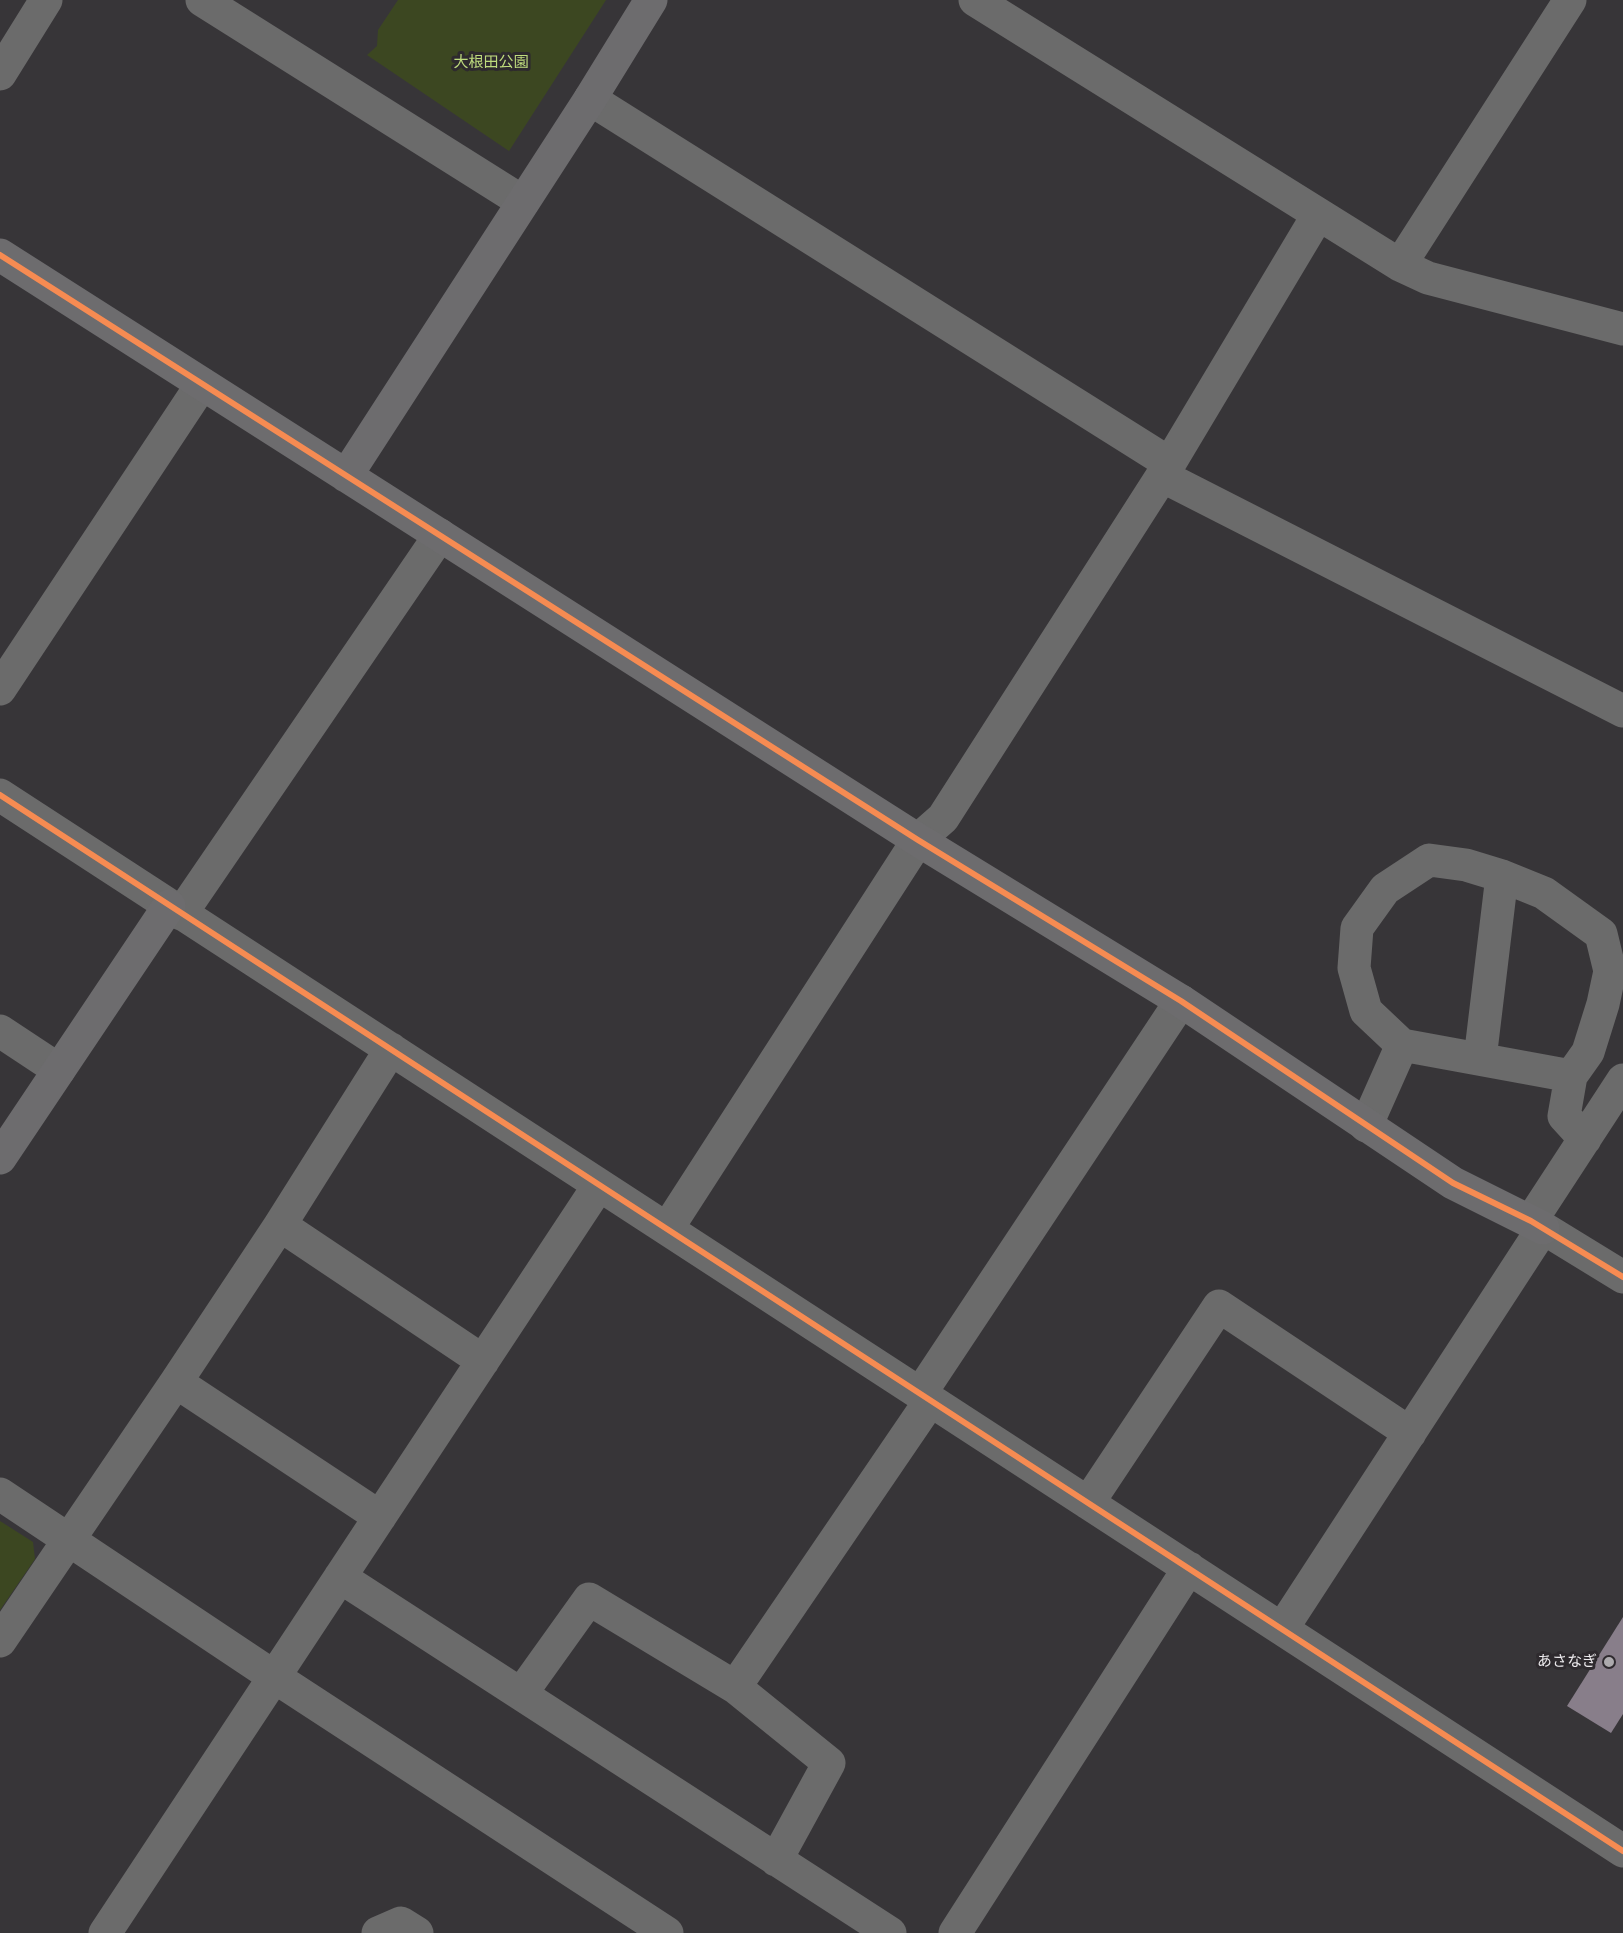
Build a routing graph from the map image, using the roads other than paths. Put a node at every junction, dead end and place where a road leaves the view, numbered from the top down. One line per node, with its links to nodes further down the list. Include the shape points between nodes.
1 (202, 0): 8 (street)
2 (651, 0): 7 (street)
3 (975, 0): 9 (street)
4 (1570, 0): 11 (street)
5 (44, 1): 6 (street)
6 (0, 74)
7 (590, 99): 8 (street); 14 (street)
8 (523, 202): 15 (street)
9 (1318, 215): 11 (street); 14 (street)
10 (0, 255): 13 (street)
11 (1400, 265): 12 (street, via 1428,278)
12 (1623, 329)
13 (202, 384): 15 (street); 17 (street)
14 (1166, 469): 18 (street); 20 (street, via 943,818)
15 (346, 476): 16 (street)
16 (440, 535): 20 (street); 22 (street)
17 (0, 689)
18 (1621, 702)
19 (0, 795): 22 (street)
20 (918, 840): 23 (street); 37 (street)
21 (1502, 876): 25 (street, via 1430,860 1385,889 1357,928 1354,968 1366,1011); 27 (street); 29 (street, via 1544,893 1601,934 1610,971 1588,1052)
22 (175, 910): 26 (street); 28 (street)
23 (1181, 1000): 31 (street); 41 (street)
24 (0, 1031): 28 (street)
25 (1402, 1045): 27 (street); 31 (street)
26 (391, 1049): 34 (street); 35 (street)
27 (1480, 1059): 29 (street)
28 (59, 1070): 33 (street)
29 (1571, 1076): 32 (street, via 1564,1116)
30 (1623, 1080): 32 (street)
31 (1366, 1126): 36 (street, via 1453,1183)
32 (1585, 1139): 36 (street)
33 (0, 1158)
34 (599, 1185): 37 (street); 39 (street)
35 (280, 1225): 39 (street); 40 (street)
36 (1537, 1225): 38 (street); 42 (street)
37 (667, 1229): 41 (street)
38 (1623, 1277)
39 (483, 1361): 45 (street)
40 (176, 1382): 45 (street); 46 (street)
41 (925, 1398): 44 (street); 52 (street)
42 (1410, 1434): 44 (street, via 1219,1306); 49 (street)
43 (0, 1494): 46 (street)
44 (1088, 1503): 47 (street)
45 (380, 1518): 48 (street)
46 (68, 1539): 50 (street); 51 (street)
47 (1189, 1568): 49 (street); 61 (street)
48 (340, 1577): 51 (street); 53 (street)
49 (1282, 1629): 54 (street)
50 (0, 1641)
51 (273, 1676): 56 (street); 59 (street)
52 (735, 1687): 53 (street, via 589,1599); 55 (street, via 829,1763)
53 (521, 1694): 55 (street)
54 (1623, 1851)
55 (776, 1860): 60 (street)
56 (105, 1933)
57 (378, 1933): 58 (street, via 401,1923)
58 (417, 1933)
59 (667, 1933)
60 (890, 1933)
61 (955, 1933)

